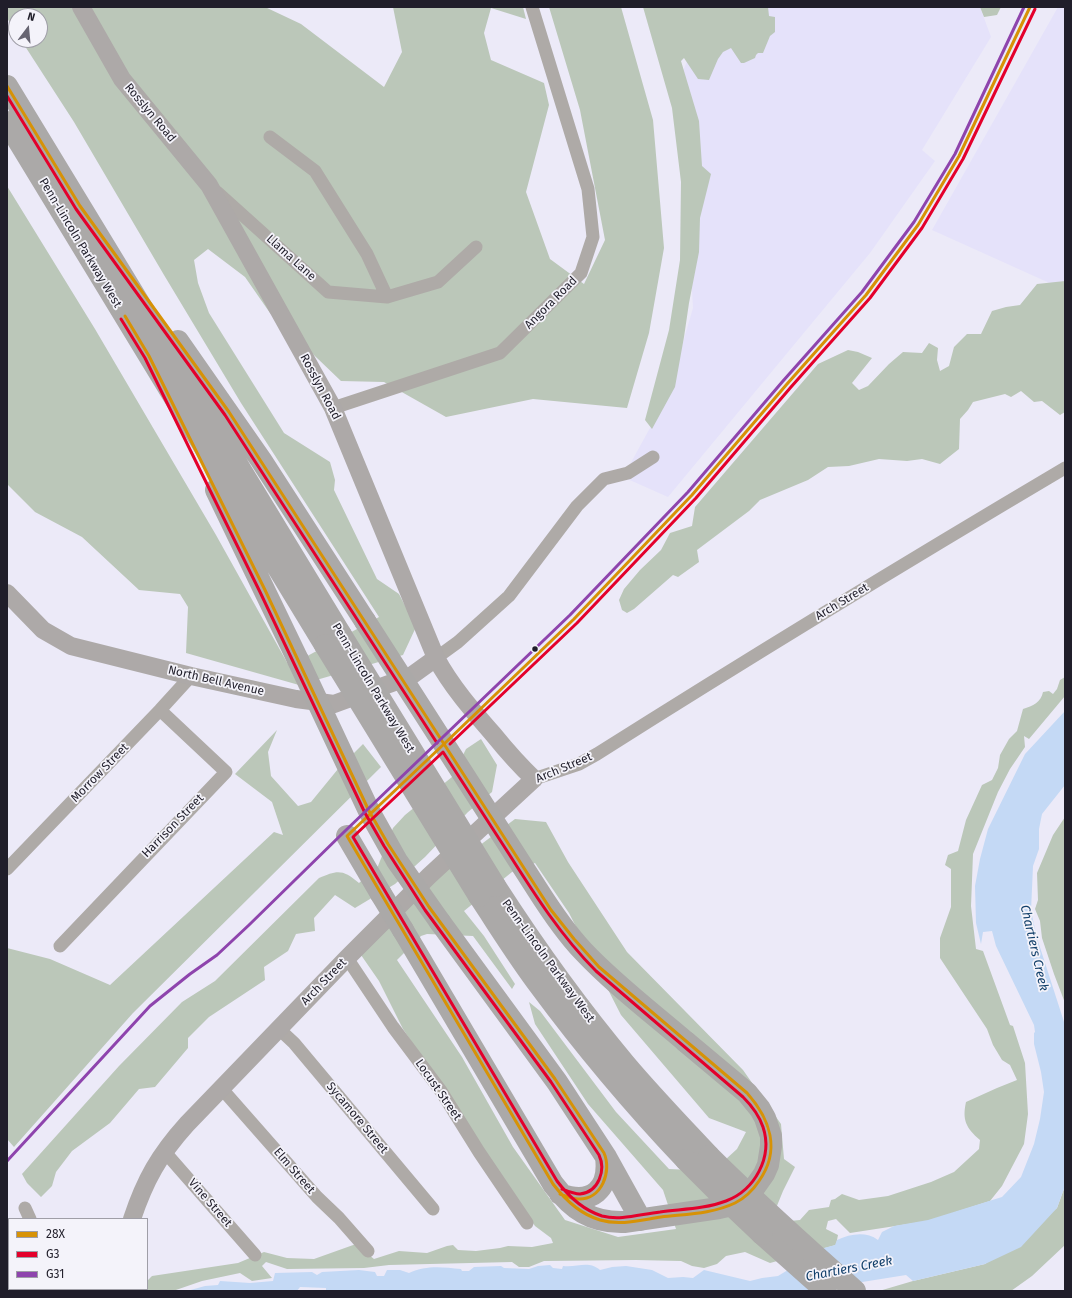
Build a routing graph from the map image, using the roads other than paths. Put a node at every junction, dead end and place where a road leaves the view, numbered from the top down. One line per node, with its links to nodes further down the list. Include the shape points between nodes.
1 (81, 7): 6 (street, Rosslyn Road, via 122,79)
2 (532, 7): 11 (street, Angora Road, via 588,189 593,237 581,273 500,353)
3 (7, 86): 7 (highway, Penn-Lincoln Parkway West)
4 (7, 122): 10 (highway, Penn-Lincoln Parkway West)
5 (270, 137): 9 (street, via 315,171 367,254)
6 (209, 185): 9 (street, Llama Lane, via 328,292); 11 (street, Rosslyn Road)
7 (80, 206): 15 (highway, Penn-Lincoln Parkway West); 32 (highway, bridge, via 233,418 567,932 615,982 747,1093 760,1108 769,1127 771,1146 768,1165 759,1183 745,1197 728,1206)
8 (476, 247): 9 (street, Llama Lane, via 438,282)
9 (387, 297)
10 (149, 356): 15 (highway, Penn-Lincoln Parkway West); 28 (highway, bridge, via 265,590 369,811 397,861 557,1082)
11 (333, 408): 16 (street, Rosslyn Road)
12 (653, 457): 16 (street, via 628,473 604,479 577,506 510,596)
13 (1065, 468): 19 (street, Arch Street, via 591,757 579,764)
14 (7, 593): 17 (street, North Bell Avenue, via 43,630 71,646)
15 (333, 640): 22 (highway, Penn-Lincoln Parkway West, bridge)
16 (436, 658): 17 (street, North Bell Avenue, via 411,676 334,704 296,699); 19 (street, Rosslyn Road, via 443,672 471,710)
17 (191, 676): 18 (street, Morrow Street)
18 (160, 710): 21 (street, Morrow Street); 23 (street, Harrison Street, via 226,772)
19 (534, 779): 24 (street, Arch Street, via 429,876)
20 (346, 836): 29 (highway, bridge)
21 (7, 870)
22 (487, 891): 36 (highway, Penn-Lincoln Parkway West, bridge, via 514,950 610,1076 686,1160); 37 (highway, Penn-Lincoln Parkway West, bridge, via 534,945 593,1025 662,1107 764,1209)
23 (60, 946)
24 (347, 958): 25 (street, Arch Street); 33 (street, Locust Street, via 441,1092)
25 (279, 1029): 26 (street, Arch Street); 30 (street, Sycamore Street, via 294,1043)
26 (222, 1089): 27 (street, Arch Street); 34 (street, Elm Street)
27 (164, 1151): 31 (street, Arch Street, via 148,1178); 35 (street, Vine Street)
28 (606, 1157): 29 (highway, via 604,1181 595,1194 578,1199); 32 (highway)
29 (560, 1194): 32 (highway, via 577,1209 595,1219 614,1223)
30 (433, 1209)
31 (132, 1218)
32 (641, 1220)
33 (527, 1223)
34 (368, 1251)
35 (255, 1255)
36 (826, 1291)
37 (855, 1291)

